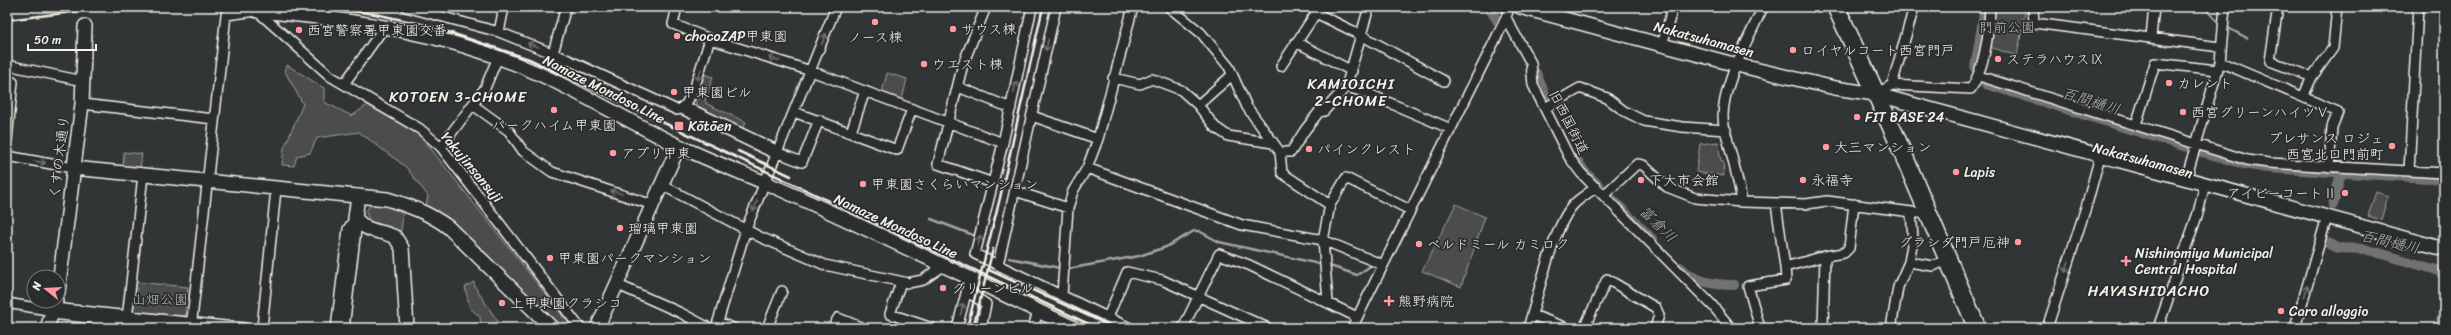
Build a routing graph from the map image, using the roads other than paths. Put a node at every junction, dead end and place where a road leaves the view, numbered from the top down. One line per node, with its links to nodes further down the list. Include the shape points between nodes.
1 (406, 7): 26 (street)
2 (504, 7): 30 (street)
3 (566, 7): 37 (street)
4 (677, 7): 33 (street, via 673,24)
5 (836, 7): 43 (street, one-way to 5)
6 (986, 7): 55 (street, via 963,64)
7 (1032, 7): 66 (street, one-way to 7)
8 (1056, 7): 69 (street, one-way to 69)
9 (1133, 7): 48 (street)
10 (1169, 7): 45 (street, via 1201,34)
11 (1369, 7): 31 (street)
12 (1509, 7): 27 (street)
13 (1673, 7): 35 (street)
14 (1763, 7): 40 (street)
15 (1836, 7): 59 (highway)
16 (1914, 7): 53 (street)
17 (1990, 7): 46 (street, via 1990,21)
18 (2033, 7): 32 (street, via 2034,23)
19 (2225, 7): 36 (street)
20 (2278, 7): 47 (street, via 2270,60)
21 (2337, 7): 47 (street, via 2333,48)
22 (2418, 7): 91 (street)
23 (1528, 8): 35 (street, Nakatsuhamasen)
24 (2154, 8): 32 (street)
25 (255, 9): 29 (street, Namaze Mondoso Line); 52 (street, Yakujinsansuji, via 319,66); 70 (street, via 226,15)
26 (444, 11): 30 (street)
27 (1506, 18): 67 (street, 旧西国街道, via 1531,63 1533,85); 74 (street)
28 (85, 26): 49 (street, くすの木通り)
29 (385, 26): 38 (street, Namaze Mondoso Line, via 439,38); 52 (street)
30 (499, 32): 37 (street, one-way to 30)
31 (1361, 34): 34 (street, via 1316,13); 44 (street); 50 (street)
32 (2151, 37): 36 (street)
33 (710, 39): 43 (street, one-way to 33); 64 (street, one-way to 64, via 694,89)
34 (1296, 42): 41 (street); 44 (street)
35 (1662, 45): 40 (street, Nakatsuhamasen)
36 (2220, 47): 42 (street)
37 (553, 53): 64 (street, via 677,110)
38 (498, 57): 63 (street, via 485,88); 82 (street, Namaze Mondoso Line, via 587,96)
39 (7, 65): 49 (street)
40 (1737, 65): 59 (street, Nakatsuhamasen); 75 (street, via 1724,109)
41 (1281, 66)
42 (2218, 66): 58 (street); 73 (street, via 2154,62); 81 (street)
43 (811, 70): 57 (street); 68 (street)
44 (1352, 71): 56 (street)
45 (1232, 74): 61 (street); 80 (street, via 1247,107)
46 (1979, 76): 54 (street, via 1971,89); 73 (street)
47 (2312, 77): 58 (street)
48 (1113, 78): 61 (street, via 1140,84 1152,79 1181,90); 77 (street)
49 (83, 80): 60 (street, くすの木通り)
50 (1444, 81)
51 (13, 82): 78 (street)
52 (344, 84): 83 (street, Yakujinsansuji, via 420,129)
53 (1892, 85): 54 (street); 59 (street)
54 (1908, 86): 62 (street)
55 (958, 87): 66 (street); 72 (street)
56 (1346, 87): 74 (street, via 1364,92); 85 (street, via 1324,111 1319,112 1291,152)
57 (866, 91): 65 (street); 76 (street)
58 (2303, 97): 88 (street, via 2338,112 2332,127)
59 (1877, 99): 62 (street, Nakatsuhamasen); 87 (street, Nakatsuhamasen); 112 (highway)
60 (82, 104): 70 (street); 89 (street, くすの木通り)
61 (1198, 105): 80 (street, via 1215,127 1228,136)
62 (1915, 105): 87 (street, Nakatsuhamasen)
63 (473, 106): 83 (street); 108 (street, one-way to 63, via 552,172 523,151 509,131)
64 (684, 108): 84 (street)
65 (912, 108): 72 (street); 76 (street, via 897,150)
66 (1011, 108): 79 (street)
67 (1545, 108): 75 (street, via 1580,88 1607,98 1624,111 1644,121); 99 (street, 旧西国街道, via 1569,157)
68 (794, 112): 71 (street); 84 (street)
69 (1032, 116): 77 (street); 102 (street)
70 (214, 119): 95 (street)
71 (819, 120): 76 (street); 84 (street, via 802,162)
72 (950, 122): 79 (street); 97 (street, via 938,164)
73 (2136, 125): 81 (street)
74 (1450, 129): 111 (street)
75 (1726, 130): 105 (street, via 1739,178)
76 (851, 132)
77 (1098, 139): 90 (street)
78 (7, 140)
79 (1003, 143): 97 (street)
80 (1273, 143): 85 (street)
81 (2195, 143): 88 (street, via 2247,160); 94 (street)
82 (679, 146): 96 (street, Namaze Mondoso Line); 98 (street)
83 (441, 147): 153 (street, Yakujinsansuji)
84 (776, 152): 96 (street)
85 (1280, 152): 109 (street, via 1282,173)
86 (7, 156): 89 (street, one-way to 89)
87 (2099, 160): 94 (street, Nakatsuhamasen); 101 (street, Nakatsuhamasen); 178 (street, one-way to 178)
88 (2329, 167): 91 (street)
89 (73, 168): 93 (street); 126 (street, くすの木通り)
90 (1087, 168): 110 (street, via 1073,191); 116 (street, via 1242,225)
91 (2409, 171): 92 (street)
92 (2444, 173)
93 (143, 175): 95 (street); 142 (street)
94 (2186, 179): 101 (street, Nakatsuhamasen)
95 (206, 182): 100 (street); 143 (street)
96 (764, 182): 115 (street, one-way to 115); 124 (street, Namaze Mondoso Line)
97 (993, 183): 122 (street, one-way to 97, via 975,254)
98 (662, 185): 108 (street); 115 (street)
99 (1596, 187): 103 (street, 旧西国街道); 139 (street, via 1574,205 1565,217 1546,265)
100 (276, 189): 104 (street); 148 (street)
101 (2204, 189): 114 (street, Nakatsuhamasen); 179 (street, via 2198,214)
102 (1015, 191): 110 (street); 122 (street)
103 (1606, 194): 105 (street, via 1637,164 1643,165 1667,187 1695,198); 173 (street, 旧西国街道)
104 (358, 196): 113 (street); 152 (street, via 387,199 430,214 448,227)
105 (1742, 202): 106 (street)
106 (1776, 203): 107 (street, via 1806,204 1827,201); 125 (street)
107 (1854, 204): 112 (street); 118 (street, via 1849,248 1844,253)
108 (653, 205): 129 (street)
109 (1330, 205): 111 (street, via 1346,178); 116 (street)
110 (1068, 208): 132 (street)
111 (1410, 210): 123 (street)
112 (1919, 213): 120 (highway); 121 (street)
113 (355, 218): 149 (street, via 348,229); 150 (street, via 356,230); 151 (street, via 366,229 395,237 402,248)
114 (2326, 221): 117 (street, Nakatsuhamasen); 119 (street, Nakatsuhamasen); 180 (street, one-way to 114)
115 (746, 229): 128 (street, via 825,264); 144 (street)
116 (1323, 240): 123 (street); 134 (street)
117 (2444, 249)
118 (1825, 256): 125 (street); 175 (street)
119 (2444, 257)
120 (1947, 260): 121 (street, via 1933,266); 177 (highway)
121 (1909, 262): 176 (street, via 1898,287)
122 (998, 265): 132 (street)
123 (1383, 265): 141 (street)
124 (943, 266): 127 (street, Namaze Mondoso Line); 128 (street, via 923,280)
125 (1785, 267): 174 (street, via 1786,280 1748,286)
126 (61, 269)
127 (970, 278): 131 (street); 138 (street, Namaze Mondoso Line)
128 (901, 282): 160 (street, via 890,314)
129 (616, 284): 154 (street); 155 (street)
130 (782, 291): 157 (street)
131 (966, 291): 161 (street, one-way to 131); 162 (street, via 986,304)
132 (1062, 295): 140 (street)
133 (1200, 296): 134 (street, via 1219,254 1223,254); 140 (street, via 1162,280 1127,272); 166 (street); 167 (street)
134 (1328, 302): 141 (street)
135 (7, 303): 136 (street)
136 (26, 305)
137 (54, 309): 142 (street); 145 (street)
138 (1038, 311): 163 (street); 164 (street, Namaze Mondoso Line)
139 (1532, 315): 169 (street); 170 (street)
140 (1108, 317): 165 (street)
141 (1357, 317): 168 (street)
142 (126, 322): 143 (street); 146 (street)
143 (191, 325): 147 (street)
144 (717, 325): 156 (street)
145 (47, 328)
146 (175, 328)
147 (244, 328)
148 (262, 328)
149 (336, 328)
150 (344, 328)
151 (407, 328)
152 (552, 328)
153 (580, 328)
154 (597, 328)
155 (708, 328)
156 (733, 328)
157 (767, 328)
158 (832, 328): 159 (street, via 838,318)
159 (863, 328)
160 (932, 328)
161 (957, 328)
162 (981, 328)
163 (1033, 328)
164 (1074, 328)
165 (1130, 328)
166 (1184, 328)
167 (1268, 328)
168 (1352, 328)
169 (1528, 328)
170 (1567, 328)
171 (1584, 328): 172 (street, via 1607,280 1656,308 1659,315)
172 (1655, 328)
173 (1731, 328)
174 (1760, 328)
175 (1823, 328)
176 (1891, 328)
177 (1977, 328)
178 (2047, 328)
179 (2158, 328)
180 (2295, 328)

